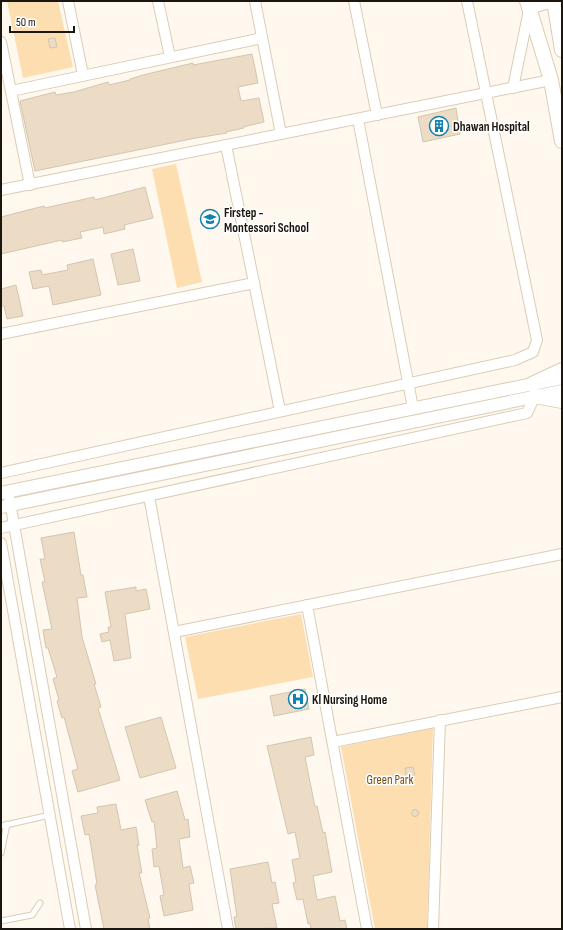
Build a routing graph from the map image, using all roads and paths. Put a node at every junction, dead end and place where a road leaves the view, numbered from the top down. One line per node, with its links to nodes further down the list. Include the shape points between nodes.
1 (68, 1): 12 (street)
2 (158, 1): 11 (street)
3 (255, 1): 8 (street)
4 (354, 1): 17 (street)
5 (467, 1): 16 (street)
6 (553, 1): 7 (street); 10 (main road)
7 (528, 5): 13 (main road); 14 (street)
8 (262, 38): 11 (street); 19 (street)
9 (1, 42): 15 (street)
10 (562, 50)
11 (170, 57): 12 (street)
12 (83, 75): 15 (street)
13 (551, 80): 14 (street); 20 (main road)
14 (513, 88): 16 (street)
15 (11, 91): 22 (street)
16 (486, 93): 17 (street); 28 (street, via 537,340 533,352 515,360)
17 (377, 115): 18 (street)
18 (358, 119): 19 (street); 28 (street)
19 (281, 134): 21 (street)
20 (562, 141)
21 (226, 145): 22 (street); 24 (street)
22 (30, 185): 23 (street)
23 (1, 190)
24 (254, 283): 25 (street); 33 (street)
25 (1, 334)
26 (562, 370): 29 (main road)
27 (562, 378): 29 (street)
28 (408, 383): 32 (street); 33 (street)
29 (534, 390): 30 (street); 31 (main road); 32 (street); 36 (street, via 527,413); 37 (street)
30 (562, 391)
31 (562, 401)
32 (413, 408): 35 (street)
33 (280, 411): 34 (street)
34 (1, 473)
35 (4, 492): 37 (street)
36 (149, 496): 38 (street); 43 (street)
37 (6, 506): 38 (street)
38 (14, 525): 39 (street); 53 (street)
39 (1, 528)
40 (1, 543): 47 (street)
41 (562, 554): 42 (street)
42 (307, 605): 43 (street); 46 (street)
43 (174, 632): 55 (street)
44 (562, 697): 45 (street)
45 (440, 720): 46 (street); 57 (street)
46 (333, 742): 56 (street)
47 (50, 815): 48 (lane); 54 (street)
48 (7, 824): 49 (lane); 50 (lane)
49 (1, 826)
50 (2, 853)
51 (40, 903): 52 (lane, via 32,915)
52 (1, 921)
53 (86, 927): 54 (street)
54 (68, 929)
55 (228, 929)
56 (367, 929)
57 (433, 929)

